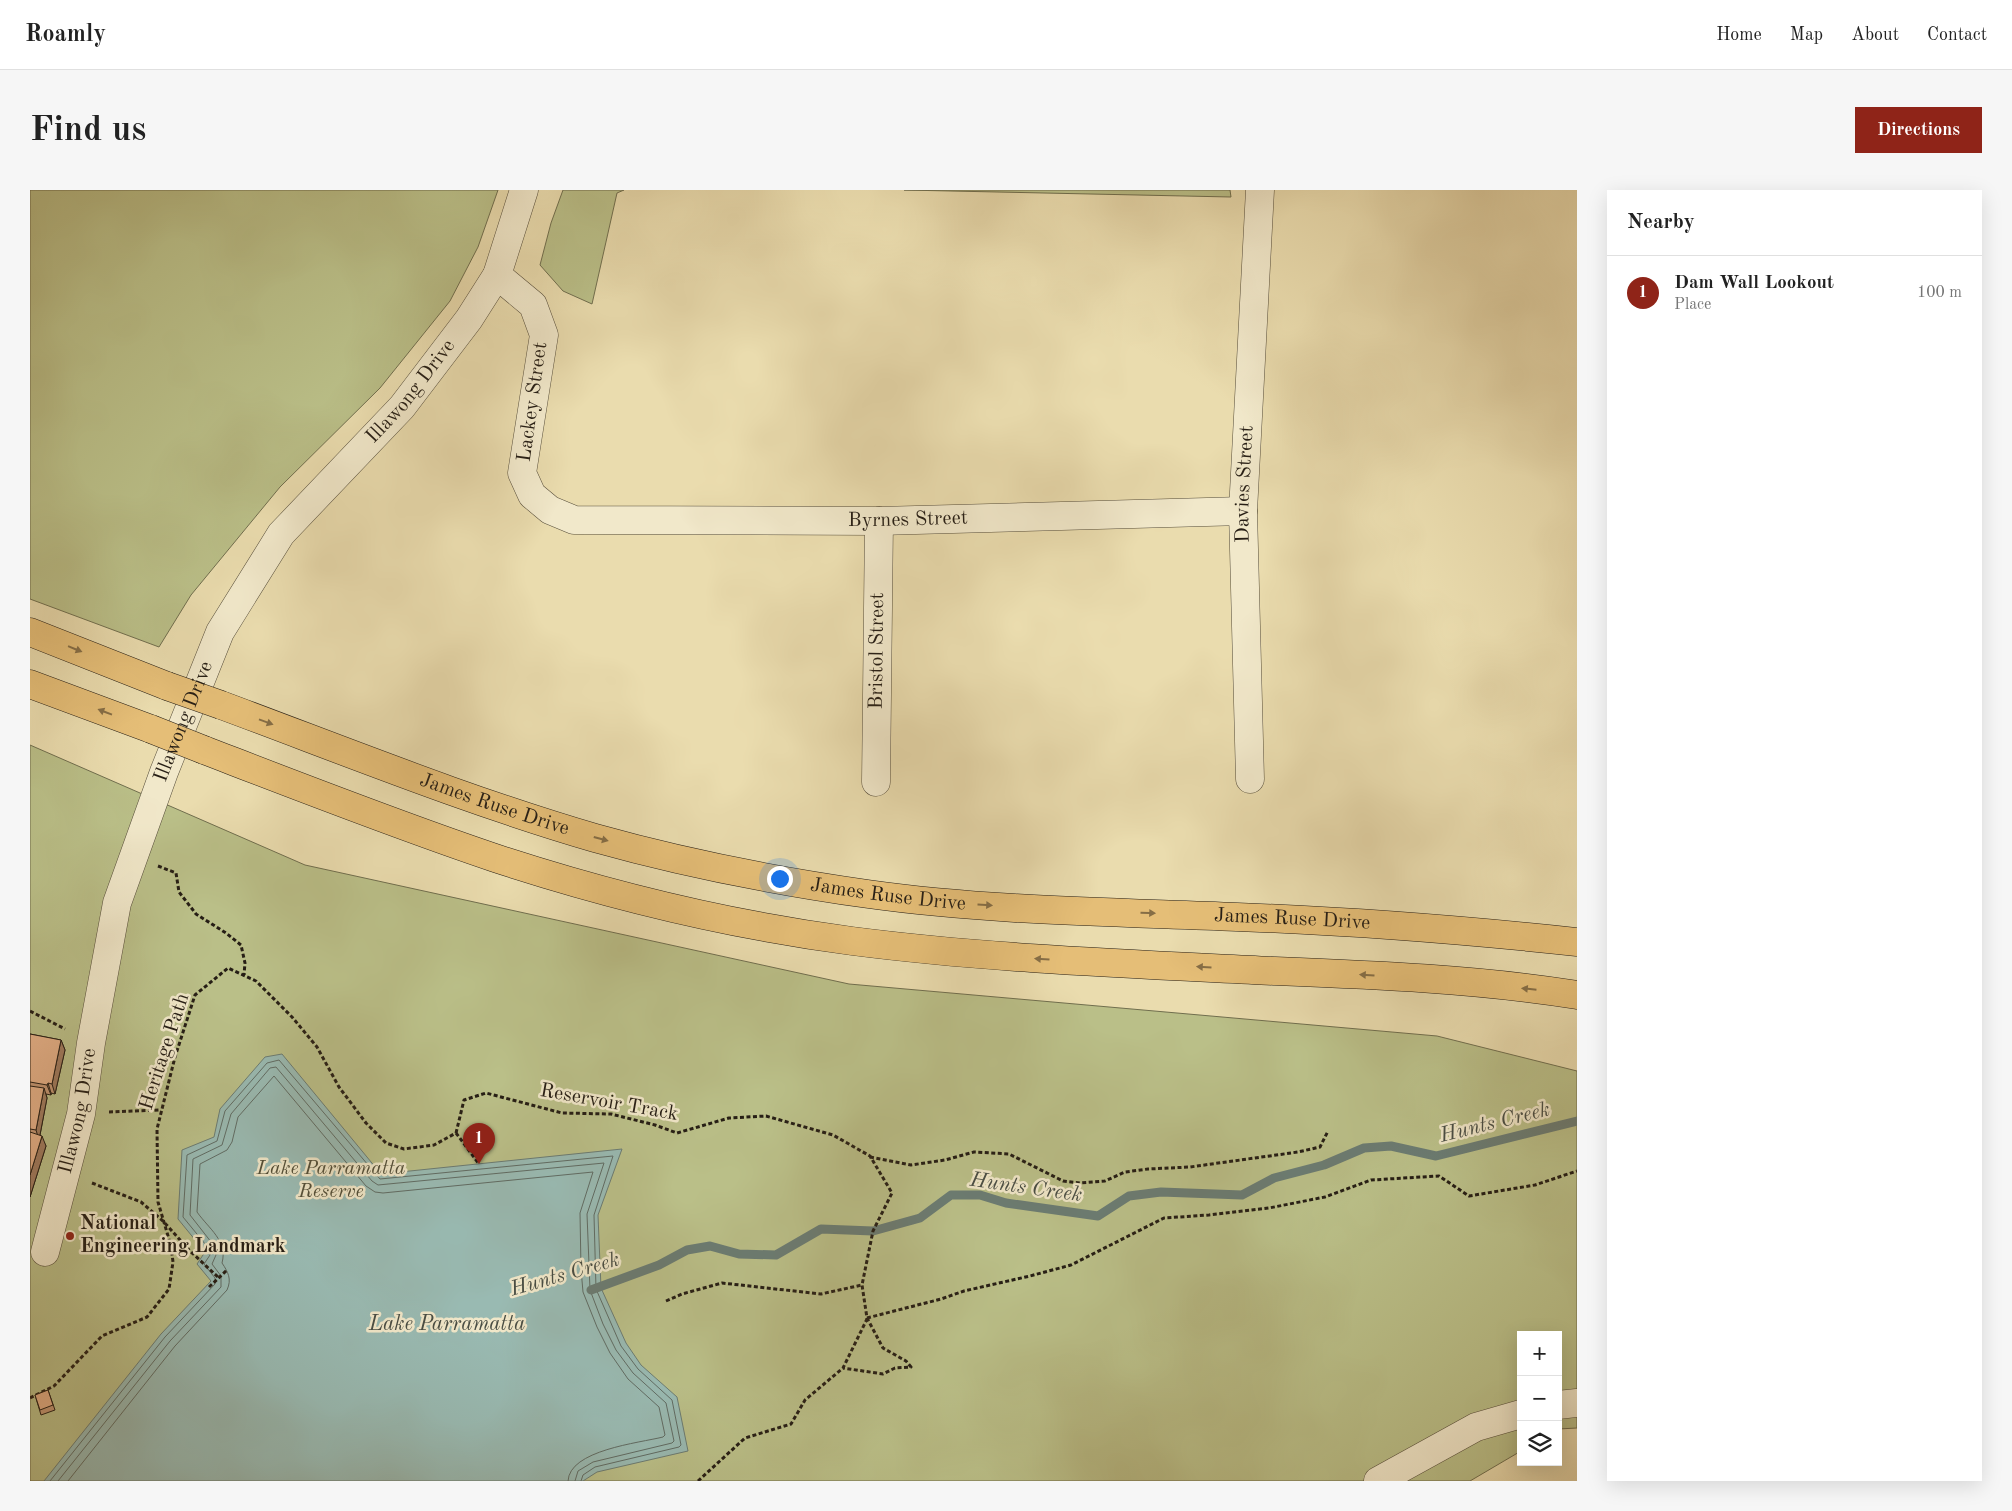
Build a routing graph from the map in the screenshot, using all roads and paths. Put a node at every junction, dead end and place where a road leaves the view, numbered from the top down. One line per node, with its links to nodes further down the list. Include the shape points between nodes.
1 (524, 190): 3 (street)
2 (1260, 190): 4 (street, Davies Street)
3 (497, 275): 5 (street, Lackey Street, via 533,305 544,335 522,473 532,495 550,510); 16 (street, Illawong Drive, via 469,319 402,407 281,534 220,632 164,772 117,903)
4 (1243, 512): 6 (street, Byrnes Street); 9 (street, Davies Street)
5 (574, 520): 6 (street, Byrnes Street)
6 (879, 521): 10 (street, Bristol Street)
7 (30, 632): 12 (highway, James Ruse Drive, one-way to 12, bridge, via 167,686 504,809 596,838 688,861 870,894 968,904 1376,924)
8 (30, 684): 14 (highway, one-way to 8, bridge, via 1371,975 955,952 771,929 670,907 495,858)
9 (1250, 779)
10 (876, 782)
11 (153, 864): 13 (path, via 176,873 179,892 196,914 241,945 246,963)
12 (1577, 942)
13 (244, 975): 17 (path, Heritage Path, via 228,968 195,995); 20 (path, Heritage Path, via 256,981 317,1046 339,1087 386,1143 404,1149 434,1145)
14 (1577, 994)
15 (30, 1012): 16 (path)
16 (91, 1043): 24 (street, Illawong Drive, via 81,1114)
17 (161, 1110): 18 (path); 25 (path, Heritage Path, via 157,1129 158,1202)
18 (112, 1112)
19 (1328, 1131): 21 (path, via 1320,1147 1298,1152 1125,1172 1105,1181 1080,1183 1063,1181 1009,1154 974,1152 911,1165)
20 (456, 1133): 21 (path, Reservoir Track, via 464,1100 486,1094 562,1113 611,1114 655,1124 676,1133 729,1118 766,1116 833,1134); 22 (path)
21 (870, 1156): 29 (path, Reservoir Track, via 892,1193 873,1231)
22 (478, 1164)
23 (1577, 1171): 32 (path, via 1535,1185 1469,1196 1439,1176 1371,1180 1326,1198 1269,1208 1164,1218 1071,1264)
24 (65, 1175): 25 (path, via 141,1202); 26 (street, Illawong Drive)
25 (163, 1221): 28 (path); 34 (path, Heritage Path, via 173,1262 169,1289 147,1317 102,1336 54,1386)
26 (45, 1252)
27 (227, 1270): 28 (path)
28 (219, 1278): 30 (path)
29 (862, 1285): 31 (path, via 821,1294 722,1283); 32 (path, Reservoir Track)
30 (209, 1287)
31 (666, 1301)
32 (867, 1318): 33 (path); 33 (path, Reservoir Track, via 883,1348 911,1367 895,1368 883,1374)
33 (843, 1368): 38 (path, via 805,1400 791,1424 745,1438)
34 (30, 1398)
35 (1577, 1402): 36 (street)
36 (1562, 1404)
37 (1517, 1415): 39 (street, via 1476,1427)
38 (698, 1481)
39 (1378, 1481)

